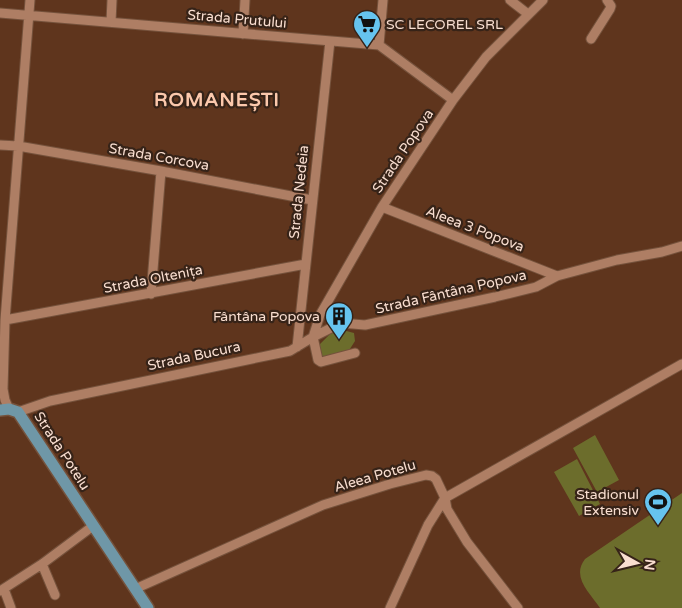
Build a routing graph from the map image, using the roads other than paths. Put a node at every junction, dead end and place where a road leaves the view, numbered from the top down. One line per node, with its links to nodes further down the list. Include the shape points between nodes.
1 (30, 0): 10 (street, Strada Potelu)
2 (112, 0): 11 (street)
3 (245, 0): 12 (street)
4 (383, 0): 15 (street)
5 (510, 0): 9 (street)
6 (543, 0): 9 (street, Strada Popova)
7 (607, 0): 13 (street, via 610,10)
8 (0, 13): 10 (street, Strada Prutului)
9 (528, 14): 16 (street, Strada Popova, via 486,57)
10 (28, 15): 11 (street, Strada Prutului); 18 (street, Strada Potelu)
11 (111, 22): 12 (street, Strada Prutului)
12 (243, 34): 14 (street, Strada Prutului)
13 (592, 39)
14 (330, 41): 15 (street, Strada Prutului); 20 (street, Strada Nedeia)
15 (379, 45): 16 (street)
16 (453, 100): 21 (street, Strada Popova)
17 (0, 145): 18 (street, Strada Corcova)
18 (18, 146): 19 (street, Strada Corcova); 26 (street, Strada Potelu)
19 (162, 171): 20 (street, Strada Corcova); 25 (street)
20 (312, 200): 23 (street, Strada Nedeia)
21 (382, 207): 24 (street, Aleea 3 Popova); 27 (street, Strada Popova, via 320,315)
22 (682, 246): 24 (street, Strada Fântâna Popova)
23 (306, 264): 25 (street, Strada Oltenița); 28 (street, Strada Nedeia)
24 (557, 276): 27 (street, Strada Fântâna Popova, via 536,287 385,321 364,325 341,323)
25 (151, 294): 26 (street, Strada Oltenița)
26 (5, 320): 31 (street, Strada Potelu, via 3,389)
27 (313, 337): 28 (street, Strada Bucura); 29 (street, via 321,362)
28 (297, 346): 31 (street, Strada Bucura, via 290,351)
29 (355, 353)
30 (682, 364): 32 (street)
31 (9, 410): 33 (main road, Strada Potelu)
32 (445, 498): 35 (street, Aleea Potelu, via 432,476 390,484 323,505); 40 (street, via 428,525); 41 (street, via 447,509 467,542)
33 (93, 526): 34 (street); 35 (main road, Strada Potelu)
34 (42, 564): 36 (street); 37 (street)
35 (135, 589): 39 (main road, Strada Potelu)
36 (2, 590): 38 (street)
37 (55, 595)
38 (11, 608)
39 (148, 608)
40 (390, 608)
41 (518, 608)

